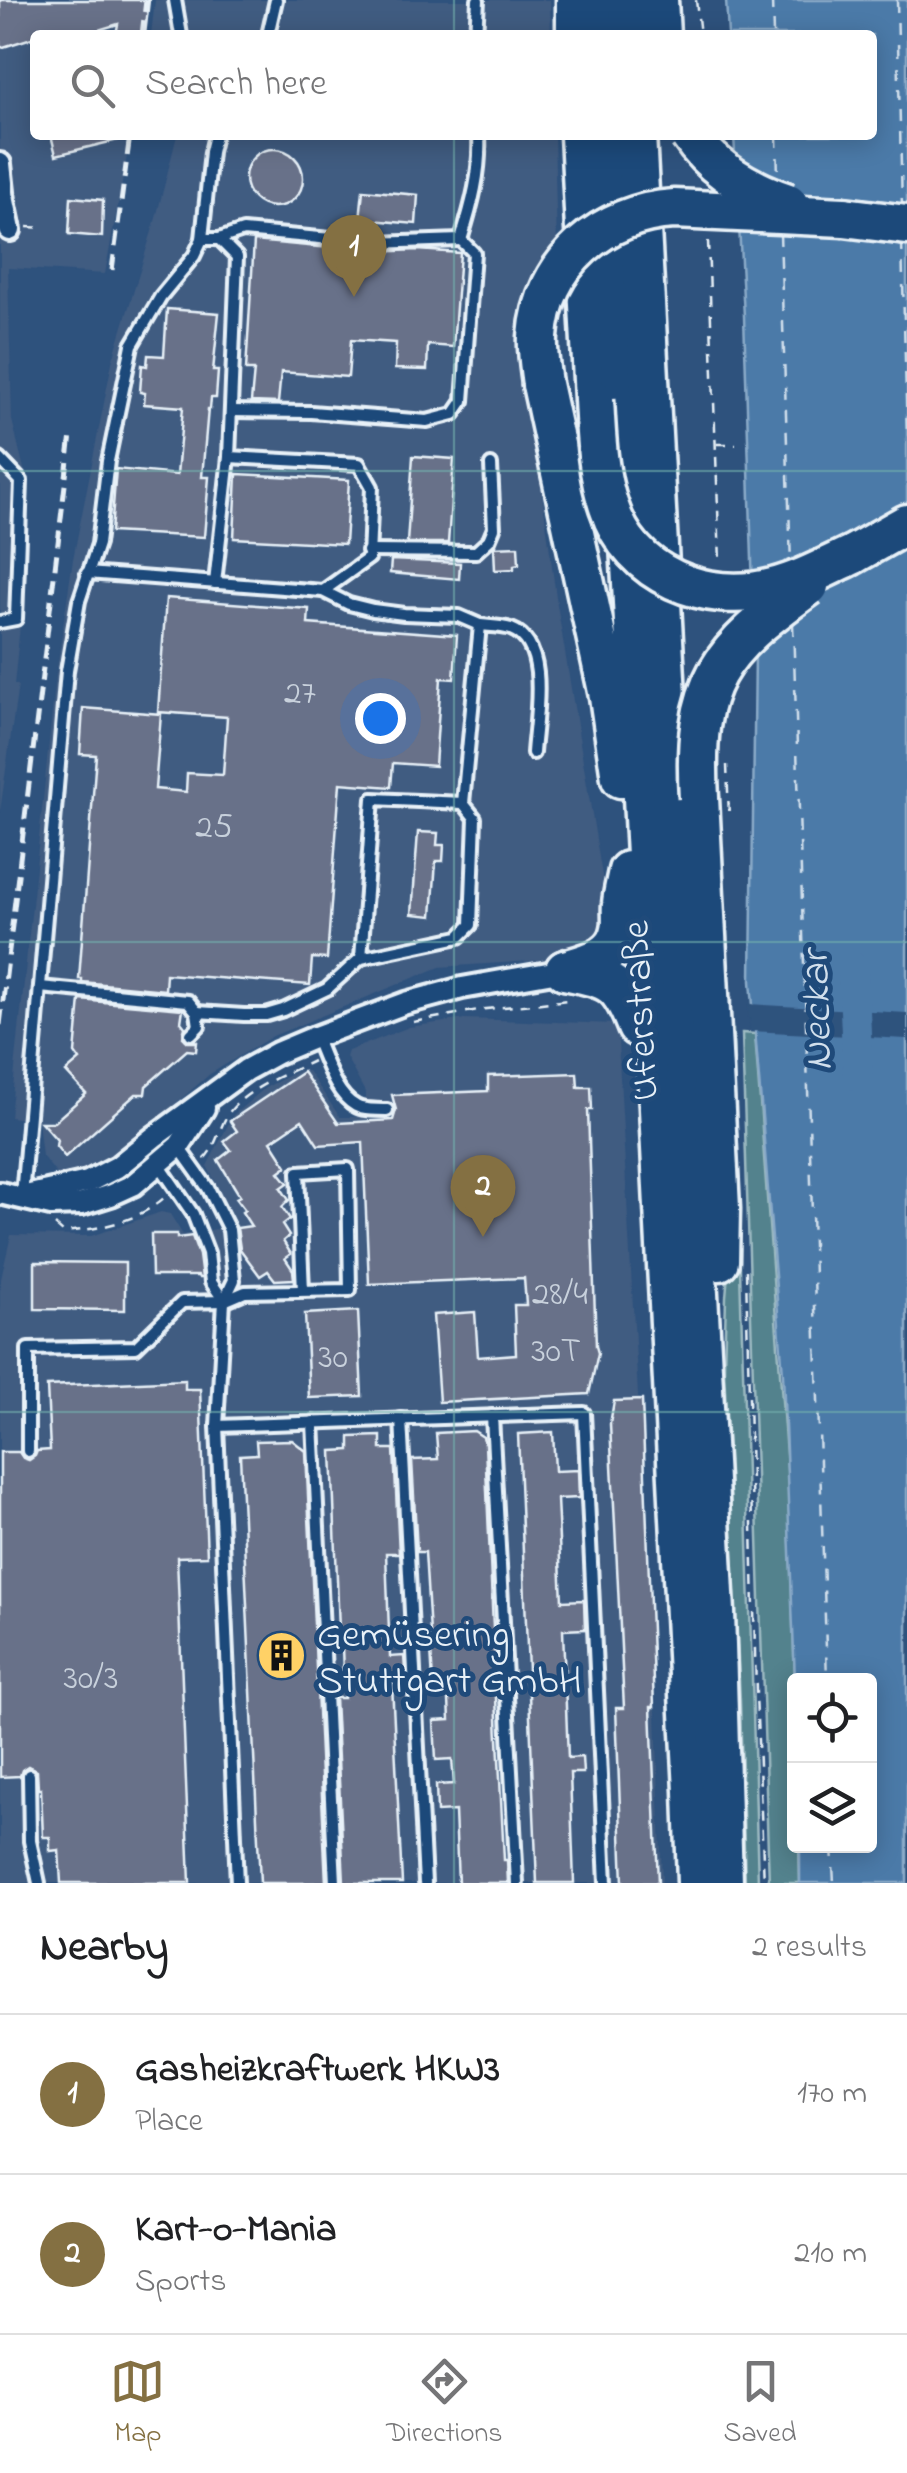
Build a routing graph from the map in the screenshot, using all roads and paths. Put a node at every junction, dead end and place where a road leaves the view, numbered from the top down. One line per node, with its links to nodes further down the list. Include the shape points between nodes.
1 (175, 0): 9 (lane)
2 (276, 0): 10 (lane)
3 (478, 0): 11 (lane)
4 (576, 0): 12 (highway)
5 (602, 0): 13 (highway)
6 (629, 0): 14 (highway)
7 (658, 0): 15 (highway)
8 (696, 0): 16 (path)
9 (179, 30)
10 (269, 30)
11 (476, 30)
12 (576, 30)
13 (604, 30)
14 (631, 30)
15 (660, 30)
16 (699, 30)
17 (214, 140): 27 (lane)
18 (479, 140): 29 (lane, via 476,190)
19 (580, 140): 38 (highway, bridge, via 597,452 616,524 655,569 682,584 726,593 798,580)
20 (610, 140): 82 (highway, Uferstraße)
21 (636, 140): 68 (highway, Uferstraße)
22 (694, 140): 24 (highway, bridge, via 743,184)
23 (0, 164): 26 (street)
24 (844, 217): 25 (highway); 46 (highway, bridge, via 648,211 609,226 576,250 548,295 538,336 542,384 610,696)
25 (907, 224)
26 (10, 230)
27 (202, 239): 28 (lane); 39 (lane, via 132,345 98,544)
28 (219, 239): 29 (lane, via 243,232 375,242); 30 (lane, via 237,257)
29 (461, 240): 30 (lane, via 474,253 464,401 454,414 427,421)
30 (231, 411): 33 (lane)
31 (715, 444): 32 (path)
32 (736, 444)
33 (229, 457): 37 (lane, via 359,464 372,487); 40 (lane)
34 (0, 459): 42 (lane, via 20,480 16,619)
35 (491, 465): 37 (lane, via 494,528 476,552)
36 (907, 524): 38 (highway)
37 (368, 551): 41 (lane, via 369,558)
38 (852, 555): 68 (highway, bridge, via 734,647 715,673 698,728 720,1209 716,1340)
39 (87, 573): 40 (lane); 49 (lane, via 67,671)
40 (215, 583): 41 (lane)
41 (323, 590): 43 (lane, via 373,610 458,616)
42 (0, 622)
43 (480, 625): 44 (lane, via 510,629 536,657); 45 (lane)
44 (533, 753)
45 (463, 803): 47 (lane, via 475,818 471,925 460,937); 47 (lane, via 373,798)
46 (628, 872): 48 (highway, via 617,941); 54 (highway)
47 (361, 958): 52 (lane, via 327,989 283,1010 244,1016)
48 (568, 985): 53 (path, via 518,1005); 54 (highway, via 606,980 626,998); 56 (street, via 462,988)
49 (40, 986): 52 (lane, via 188,1001); 65 (lane)
50 (731, 996): 51 (path, bridge)
51 (731, 1006)
52 (197, 1012): 55 (lane, via 199,1026)
53 (414, 1022)
54 (636, 1027): 81 (highway)
55 (191, 1034)
56 (315, 1037): 58 (street, via 246,1070); 59 (lane, via 348,1101)
57 (307, 1064): 62 (path, via 230,1111)
58 (211, 1098): 60 (street); 61 (street)
59 (387, 1110)
60 (154, 1137): 61 (lane); 63 (lane); 65 (street, via 88,1182)
61 (179, 1146): 63 (street); 67 (lane, via 229,1230 234,1280)
62 (210, 1152)
63 (158, 1163): 65 (street, via 133,1185 82,1204); 67 (lane, via 193,1214 211,1282)
64 (0, 1193): 65 (street)
65 (22, 1197)
66 (303, 1291): 66 (lane, via 298,1172 348,1169 350,1290); 67 (lane, via 245,1292)
67 (224, 1300): 72 (lane); 73 (lane, via 182,1302 136,1347 28,1349)
68 (702, 1365): 83 (highway, Uferstraße)
69 (492, 1416): 70 (lane); 79 (lane); 80 (lane, via 584,1413)
70 (401, 1419): 71 (lane); 78 (lane)
71 (313, 1422): 72 (lane); 77 (lane)
72 (217, 1426): 76 (lane)
73 (28, 1451)
74 (29, 1776): 75 (lane, via 30,1842)
75 (39, 1883)
76 (237, 1883)
77 (335, 1883)
78 (424, 1883)
79 (516, 1883)
80 (606, 1883)
81 (677, 1883)
82 (697, 1883)
83 (724, 1883)

